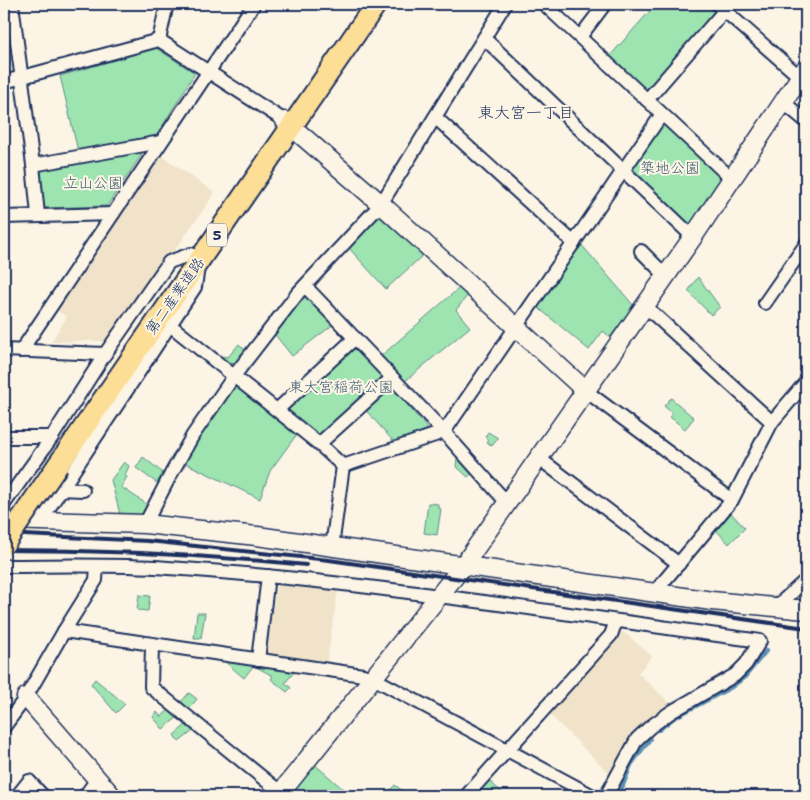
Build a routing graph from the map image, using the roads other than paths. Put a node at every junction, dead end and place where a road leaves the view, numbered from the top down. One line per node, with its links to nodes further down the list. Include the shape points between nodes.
1 (12, 4): 15 (street)
2 (167, 4): 12 (street)
3 (254, 4): 13 (street)
4 (366, 4): 22 (main road, 第二産業道路 / 5)
5 (376, 4): 22 (main road, 第二産業道路 / 5)
6 (505, 4): 11 (street)
7 (544, 4): 10 (street)
8 (606, 4): 10 (street)
9 (721, 7): 14 (street); 17 (street)
10 (580, 37): 17 (street)
11 (484, 38): 20 (street); 25 (street)
12 (159, 40): 13 (street); 15 (street)
13 (208, 72): 22 (street); 23 (street)
14 (803, 73): 18 (street)
15 (20, 78): 16 (street); 24 (street)
16 (4, 82)
17 (648, 100): 19 (street)
18 (783, 102): 21 (street); 26 (street)
19 (662, 114): 25 (street); 26 (street)
20 (435, 117): 27 (street); 32 (street)
21 (806, 121)
22 (289, 124): 27 (street); 35 (main road, 第二産業道路 / 5)
23 (161, 142): 24 (street); 28 (street)
24 (33, 165): 29 (street)
25 (623, 170): 31 (street); 32 (street)
26 (732, 179): 31 (street)
27 (381, 204): 37 (street); 41 (street)
28 (113, 214): 29 (street); 44 (street)
29 (38, 215): 30 (street)
30 (4, 216)
31 (693, 237): 36 (street)
32 (574, 244): 41 (street)
33 (806, 244): 38 (street)
34 (641, 251): 36 (street)
35 (195, 258): 40 (street, via 195,287); 45 (street, via 169,262); 57 (main road, 第二産業道路 / 5)
36 (666, 276): 39 (street)
37 (305, 286): 42 (street); 46 (street)
38 (765, 304)
39 (645, 306): 49 (street); 51 (street)
40 (170, 325): 46 (street); 59 (street)
41 (517, 328): 49 (street); 52 (street)
42 (355, 338): 47 (street); 50 (street)
43 (4, 350): 44 (street)
44 (21, 351): 45 (street)
45 (105, 354): 54 (street)
46 (234, 376): 50 (street); 66 (street, via 193,435)
47 (392, 378): 52 (street); 55 (street)
48 (806, 382): 51 (street)
49 (586, 391): 56 (street); 61 (street)
50 (277, 410): 55 (street)
51 (772, 422): 61 (street)
52 (444, 432): 58 (street); 63 (street)
53 (4, 436): 54 (street)
54 (52, 437): 62 (street)
55 (319, 444): 58 (street)
56 (540, 459): 63 (street); 70 (street)
57 (54, 462): 67 (main road, 5); 68 (main road, 5, bridge)
58 (343, 466): 69 (street)
59 (60, 489): 60 (street); 65 (street)
60 (83, 490)
61 (732, 500): 70 (street)
62 (4, 504)
63 (508, 504): 72 (street)
64 (4, 520): 65 (street)
65 (41, 520): 66 (street)
66 (145, 524): 69 (street)
67 (4, 526)
68 (4, 544)
69 (332, 547): 72 (street)
70 (679, 564): 76 (street)
71 (97, 566): 73 (street); 74 (street); 81 (street, via 96,580)
72 (463, 566): 76 (street); 77 (street)
73 (5, 567)
74 (268, 576): 77 (street); 83 (street)
75 (806, 580): 78 (street)
76 (654, 593): 78 (street)
77 (439, 596): 80 (street); 84 (street)
78 (777, 606): 79 (street)
79 (806, 610)
80 (616, 621): 87 (street, via 611,635); 96 (street, via 760,641 735,675 671,712 638,739)
81 (64, 631): 82 (street); 85 (street)
82 (152, 645): 83 (street); 89 (street, via 151,687)
83 (258, 660): 84 (street)
84 (373, 678): 87 (street); 89 (street)
85 (26, 697): 86 (street); 88 (street)
86 (4, 727)
87 (507, 750): 94 (street); 95 (street)
88 (97, 779): 92 (street); 93 (street)
89 (281, 795)
90 (17, 796): 91 (street, via 29,781)
91 (43, 796)
92 (85, 796)
93 (112, 796)
94 (466, 796)
95 (593, 796)
96 (606, 796)

